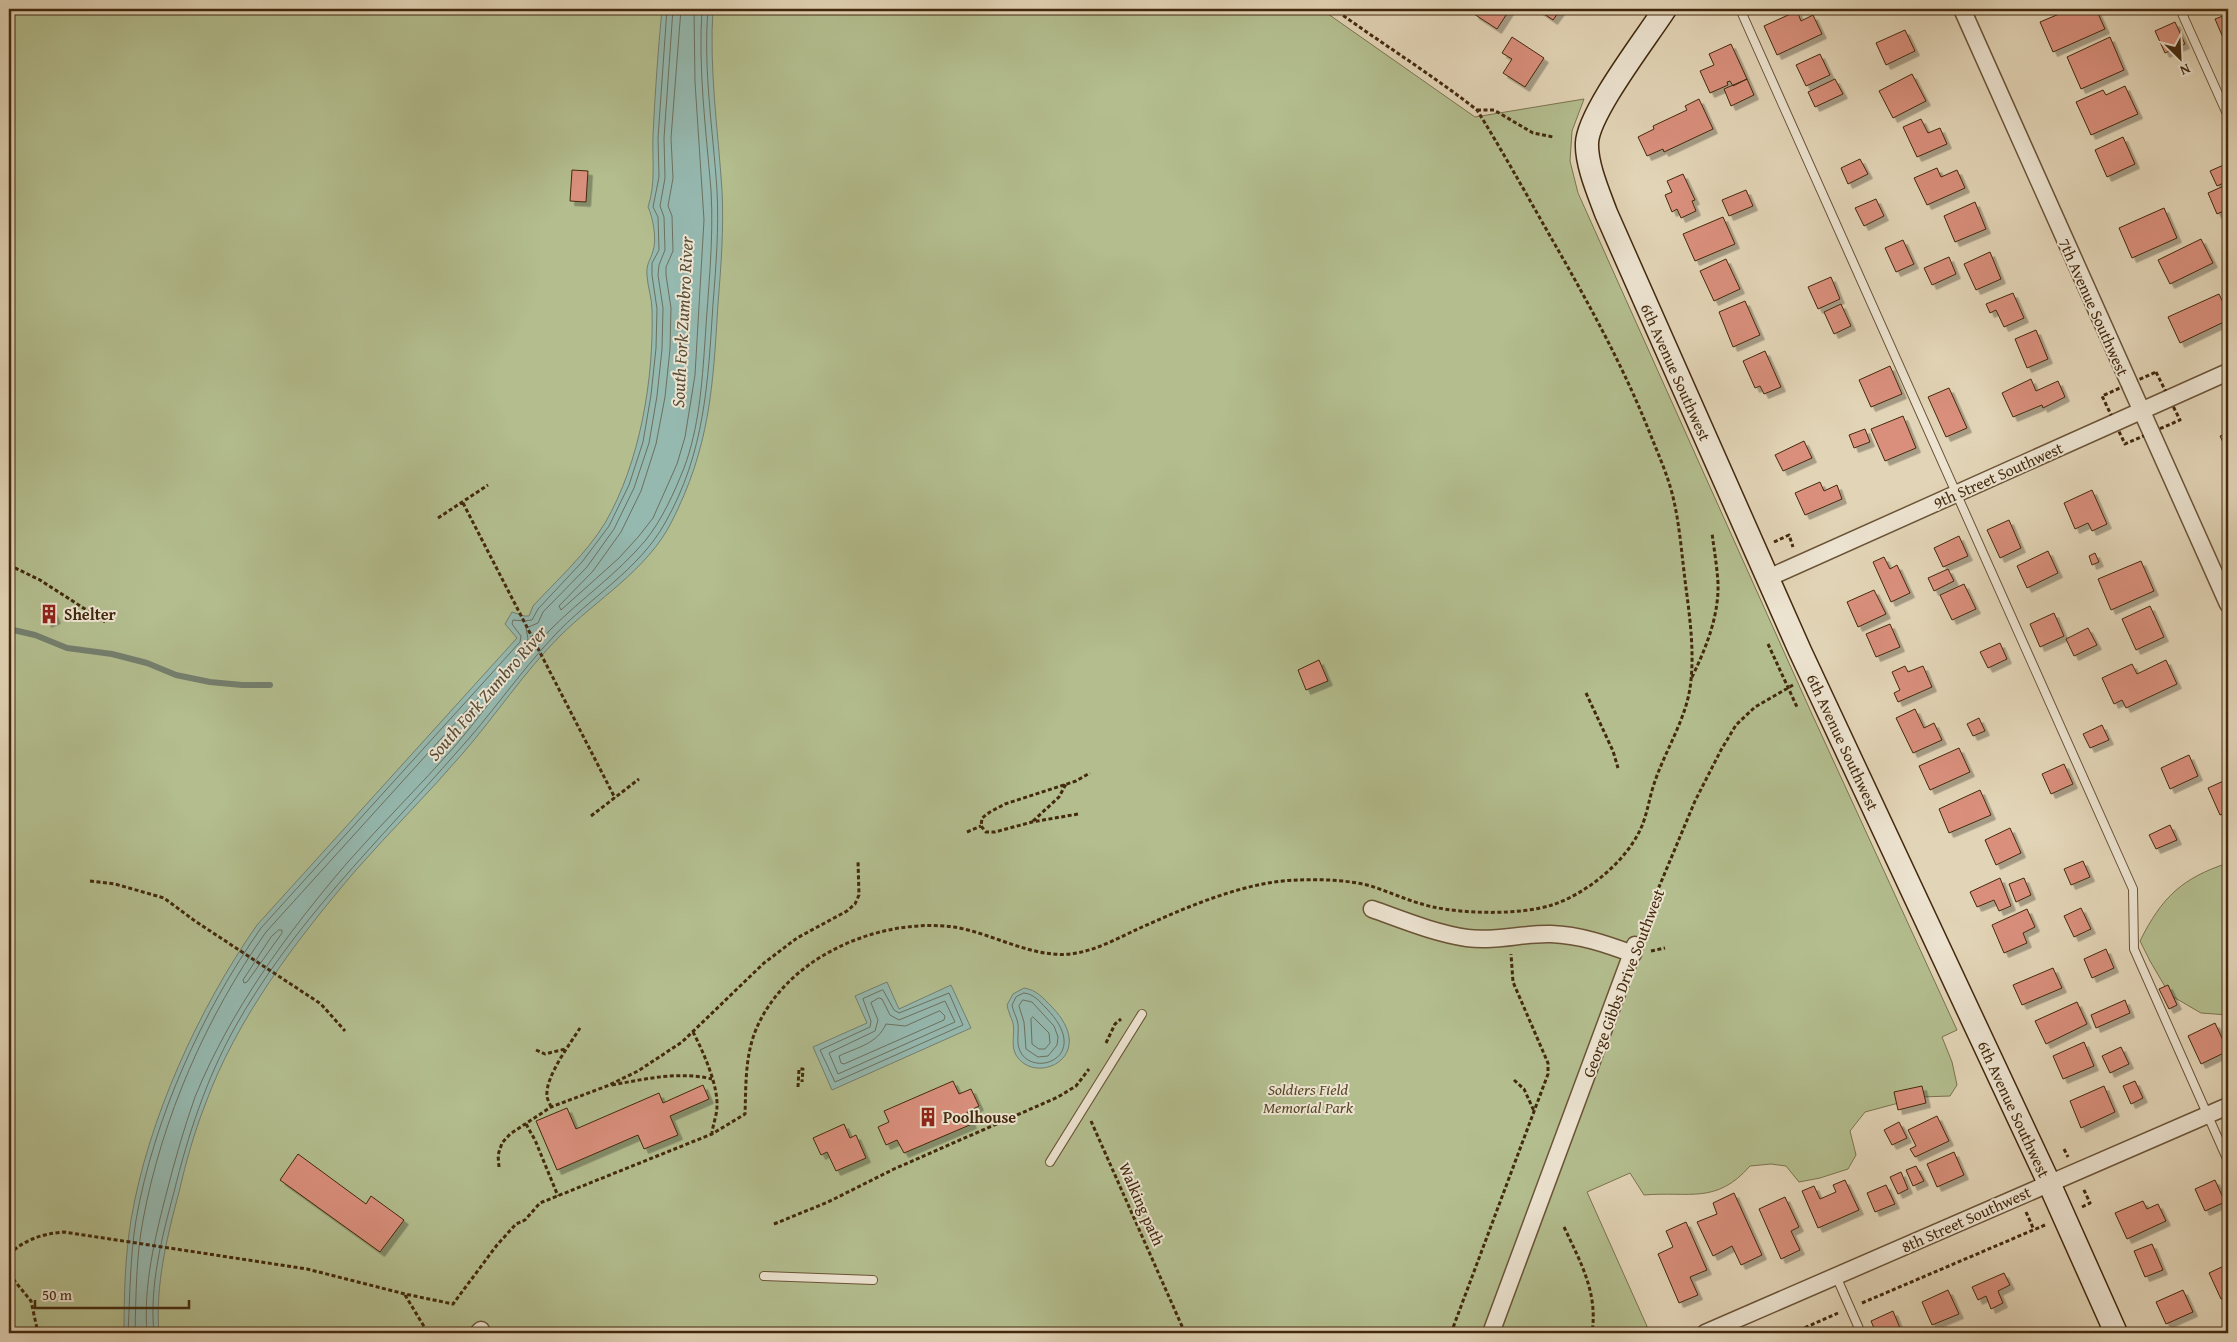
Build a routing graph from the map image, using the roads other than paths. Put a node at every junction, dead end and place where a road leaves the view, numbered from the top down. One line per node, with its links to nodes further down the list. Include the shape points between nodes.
1 (1666, 9): 9 (street, 6th Avenue Southwest, via 1605,100 1593,122 1587,143 1594,182 1606,213)
2 (1740, 9): 8 (lane)
3 (1962, 9): 7 (street, 7th Avenue Southwest)
4 (2180, 9): 5 (lane)
5 (2228, 116)
6 (2228, 372): 7 (street, 9th Street Southwest)
7 (2141, 412): 8 (street, 9th Street Southwest); 10 (street, 7th Avenue Southwest)
8 (1957, 494): 9 (street, 9th Street Southwest); 14 (lane, via 2133,889 2134,949)
9 (1768, 578): 17 (street, 6th Avenue Southwest)
10 (2228, 604)
11 (1372, 908): 21 (street, George Gibbs Drive Southwest, via 1450,935 1492,940 1550,934 1574,936 1634,950)
12 (1142, 1014): 16 (lane)
13 (2228, 1106): 14 (street, 8th Street Southwest)
14 (2208, 1115): 15 (lane); 17 (street, 8th Street Southwest)
15 (2228, 1161)
16 (1050, 1162)
17 (2048, 1183): 19 (street, 8th Street Southwest); 24 (street, 6th Avenue Southwest)
18 (764, 1276): 20 (lane)
19 (1836, 1276): 22 (street, 8th Street Southwest); 23 (lane)
20 (873, 1280)
21 (1491, 1333)
22 (1705, 1333)
23 (1862, 1333)
24 (2116, 1333)

